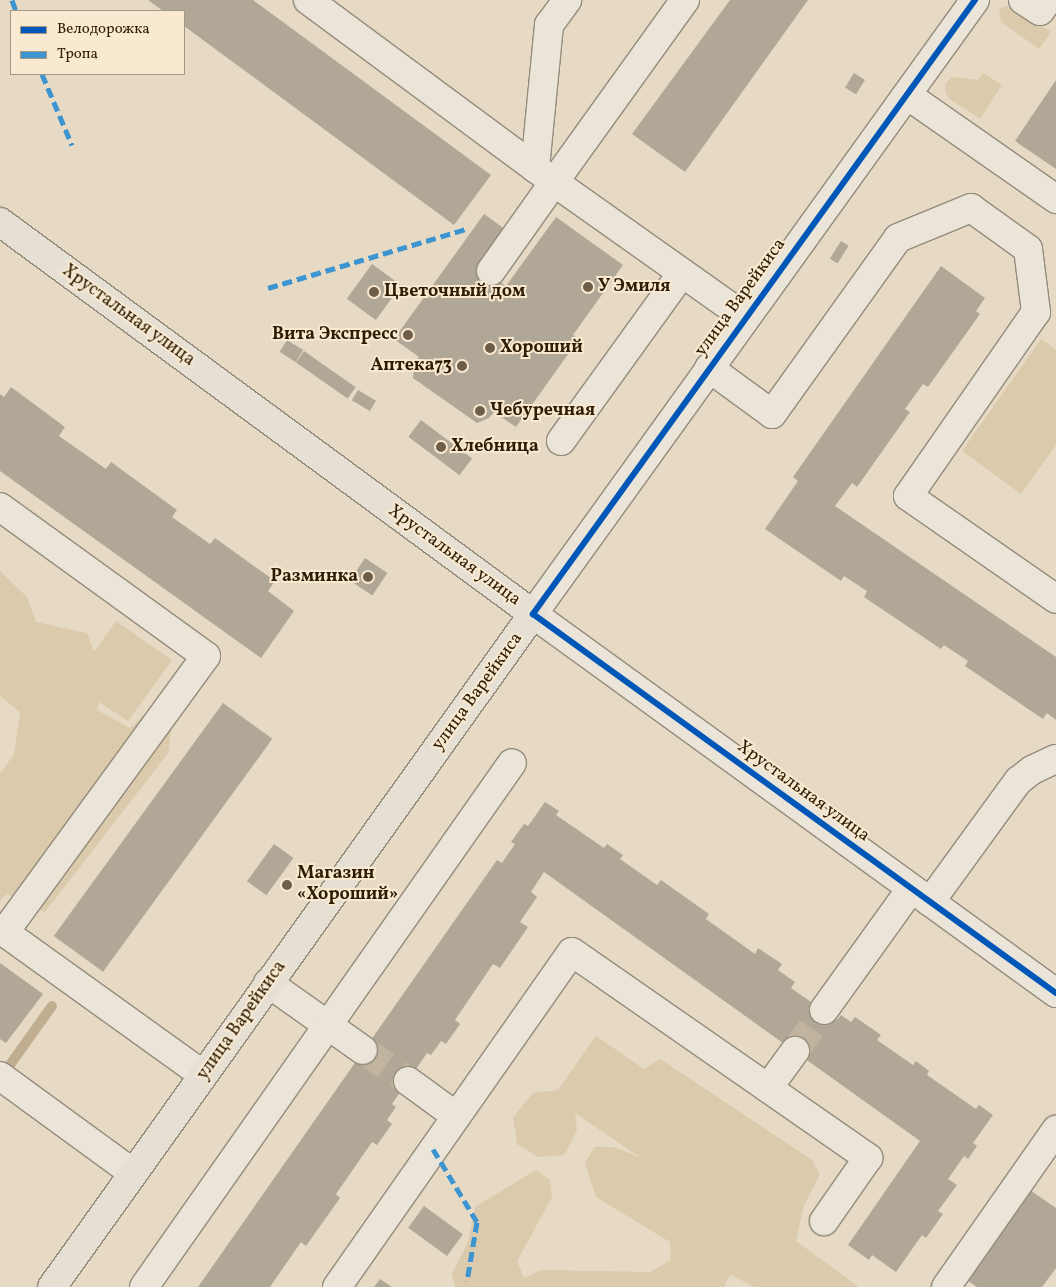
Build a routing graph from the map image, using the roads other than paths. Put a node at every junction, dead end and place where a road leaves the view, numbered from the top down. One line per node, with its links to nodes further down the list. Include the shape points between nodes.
1 (308, 0): 8 (street)
2 (567, 0): 8 (street, via 549,25)
3 (685, 0): 8 (street)
4 (975, 0): 7 (street, улица Варейкиса)
5 (1023, 0): 6 (street, via 1040,11)
6 (1048, 0)
7 (907, 95): 9 (street); 13 (street, улица Варейкиса)
8 (545, 175): 11 (street); 12 (street)
9 (1056, 199)
10 (0, 222): 18 (main road, Хрустальная улица)
11 (491, 271)
12 (682, 272): 13 (street); 15 (street)
13 (745, 317): 14 (street, улица Варейкиса)
14 (709, 368): 17 (street, via 772,414 898,238 970,208 1028,249 1036,312 908,496); 18 (street, улица Варейкиса)
15 (562, 441)
16 (0, 507): 22 (street, via 206,656)
17 (1056, 599)
18 (534, 614): 21 (street, Хрустальная улица); 23 (main road, улица Варейкиса)
19 (1056, 759): 21 (street, via 1032,770 1018,781)
20 (512, 763): 26 (street)
21 (921, 895): 24 (street, Хрустальная улица); 25 (street)
22 (2, 930): 29 (street)
23 (268, 983): 26 (street); 29 (main road, улица Варейкиса)
24 (1056, 993)
25 (824, 1010)
26 (328, 1026): 27 (street); 38 (street)
27 (363, 1050)
28 (795, 1051): 32 (street)
29 (203, 1075): 35 (main road, улица Варейкиса)
30 (0, 1076): 35 (street)
31 (408, 1082): 33 (street)
32 (768, 1088): 33 (street, via 572,952); 36 (street, via 868,1158)
33 (456, 1116): 39 (street)
34 (1056, 1130): 40 (street)
35 (134, 1173): 37 (main road, улица Варейкиса)
36 (824, 1221)
37 (52, 1287)
38 (144, 1287)
39 (337, 1287)
40 (946, 1287)

